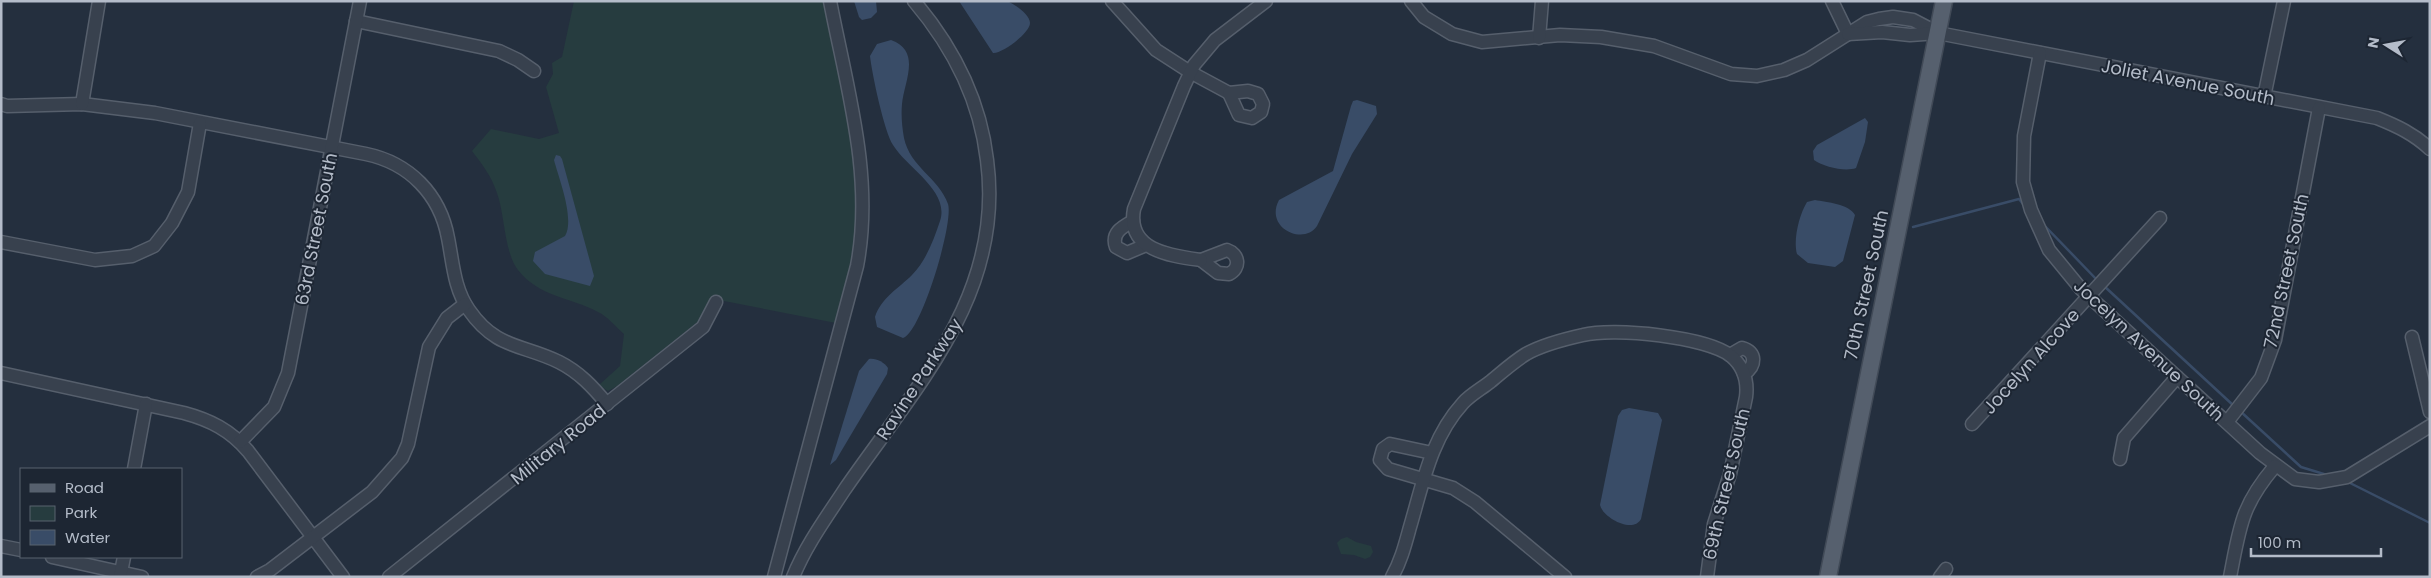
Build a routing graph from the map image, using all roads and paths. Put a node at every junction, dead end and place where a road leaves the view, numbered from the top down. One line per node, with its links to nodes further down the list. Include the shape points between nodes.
1 (99, 1): 22 (street)
2 (360, 1): 12 (street, 63rd Street South)
3 (830, 1): 60 (street, via 863,174 863,234)
4 (914, 1): 61 (street, Ravine Parkway, via 951,52 980,119 990,187 983,255 970,296 949,338 812,537)
5 (1112, 1): 18 (street, via 1147,41)
6 (1266, 1): 18 (street, via 1210,45)
7 (1410, 1): 15 (street, Joliet Avenue South, via 1424,17 1452,34 1482,42)
8 (1542, 1): 15 (street)
9 (1832, 1): 14 (street)
10 (1944, 1): 13 (main road, 70th Street South)
11 (2284, 1): 20 (street)
12 (356, 21): 17 (street, via 499,51); 25 (street, 63rd Street South)
13 (1938, 33): 14 (street, Joliet Avenue South); 16 (street, Joliet Avenue South); 65 (main road, 70th Street South)
14 (1848, 34): 15 (street, Joliet Avenue South, via 1806,60 1784,70 1757,76 1731,74 1654,46 1601,36)
15 (1539, 38)
16 (2040, 53): 20 (street, Joliet Avenue South); 32 (street, Jocelyn Avenue South, via 2024,136 2023,182 2031,210 2049,250)
17 (534, 71)
18 (1190, 72): 19 (street); 28 (street, via 1135,204)
19 (1229, 93)
20 (2264, 97): 23 (street, Joliet Avenue South)
21 (1, 104): 22 (street)
22 (82, 104): 24 (street, via 155,113)
23 (2319, 108): 26 (street, Joliet Avenue South, via 2377,118 2400,127); 41 (street, 72nd Street South, via 2275,340 2261,378)
24 (200, 123): 25 (street); 29 (street, via 188,192 172,223 154,246 132,256 95,260)
25 (332, 148): 34 (street, via 392,162 427,190 443,218 454,276); 44 (street, 63rd Street South, via 284,386 274,408)
26 (2430, 149)
27 (2160, 218): 32 (street, Jocelyn Alcove)
28 (1133, 221): 30 (street); 30 (street, via 1117,231 1114,238 1116,247 1127,253)
29 (1, 242)
30 (1146, 245): 31 (street, via 1158,252)
31 (1201, 260)
32 (2089, 297): 37 (street, Jocelyn Avenue South); 42 (street, Jocelyn Alcove)
33 (716, 302): 39 (street, Military Road, via 703,327)
34 (465, 304): 39 (street, via 496,338 568,367 590,384); 50 (street, via 448,318 429,347 408,444 402,458 372,492)
35 (2412, 337): 40 (street)
36 (1, 373): 38 (street)
37 (2177, 377): 41 (street, Jocelyn Avenue South); 46 (street, via 2124,438)
38 (146, 404): 44 (street, via 201,417); 48 (street)
39 (607, 404): 59 (street, Military Road)
40 (2430, 412)
41 (2227, 422): 47 (street, Jocelyn Avenue South)
42 (1972, 424)
43 (2430, 426): 47 (street, Jocelyn Avenue South, via 2347,477 2335,481 2295,479)
44 (240, 442): 50 (street)
45 (1432, 453): 49 (street); 49 (street, via 1396,443 1386,445 1382,451 1380,460 1385,468); 64 (street, 69th Street South, via 1447,423 1464,401 1526,354 1555,343 1585,334 1648,333 1682,339 1730,355 1744,374 1747,391 1730,474 1714,524)
46 (2120, 459)
47 (2275, 466): 66 (street, via 2258,486 2241,519)
48 (134, 468)
49 (1424, 480): 62 (street, via 1401,558); 63 (street, via 1453,488 1475,502)
50 (312, 537): 57 (street); 58 (street)
51 (1, 546): 52 (street)
52 (20, 550)
53 (56, 558): 55 (street)
54 (124, 558): 55 (street)
55 (120, 574): 56 (street)
56 (142, 577)
57 (257, 577)
58 (343, 577)
59 (389, 577)
60 (774, 577)
61 (793, 577)
62 (1392, 577)
63 (1565, 577)
64 (1707, 577)
65 (1828, 577)
66 (2230, 577)

